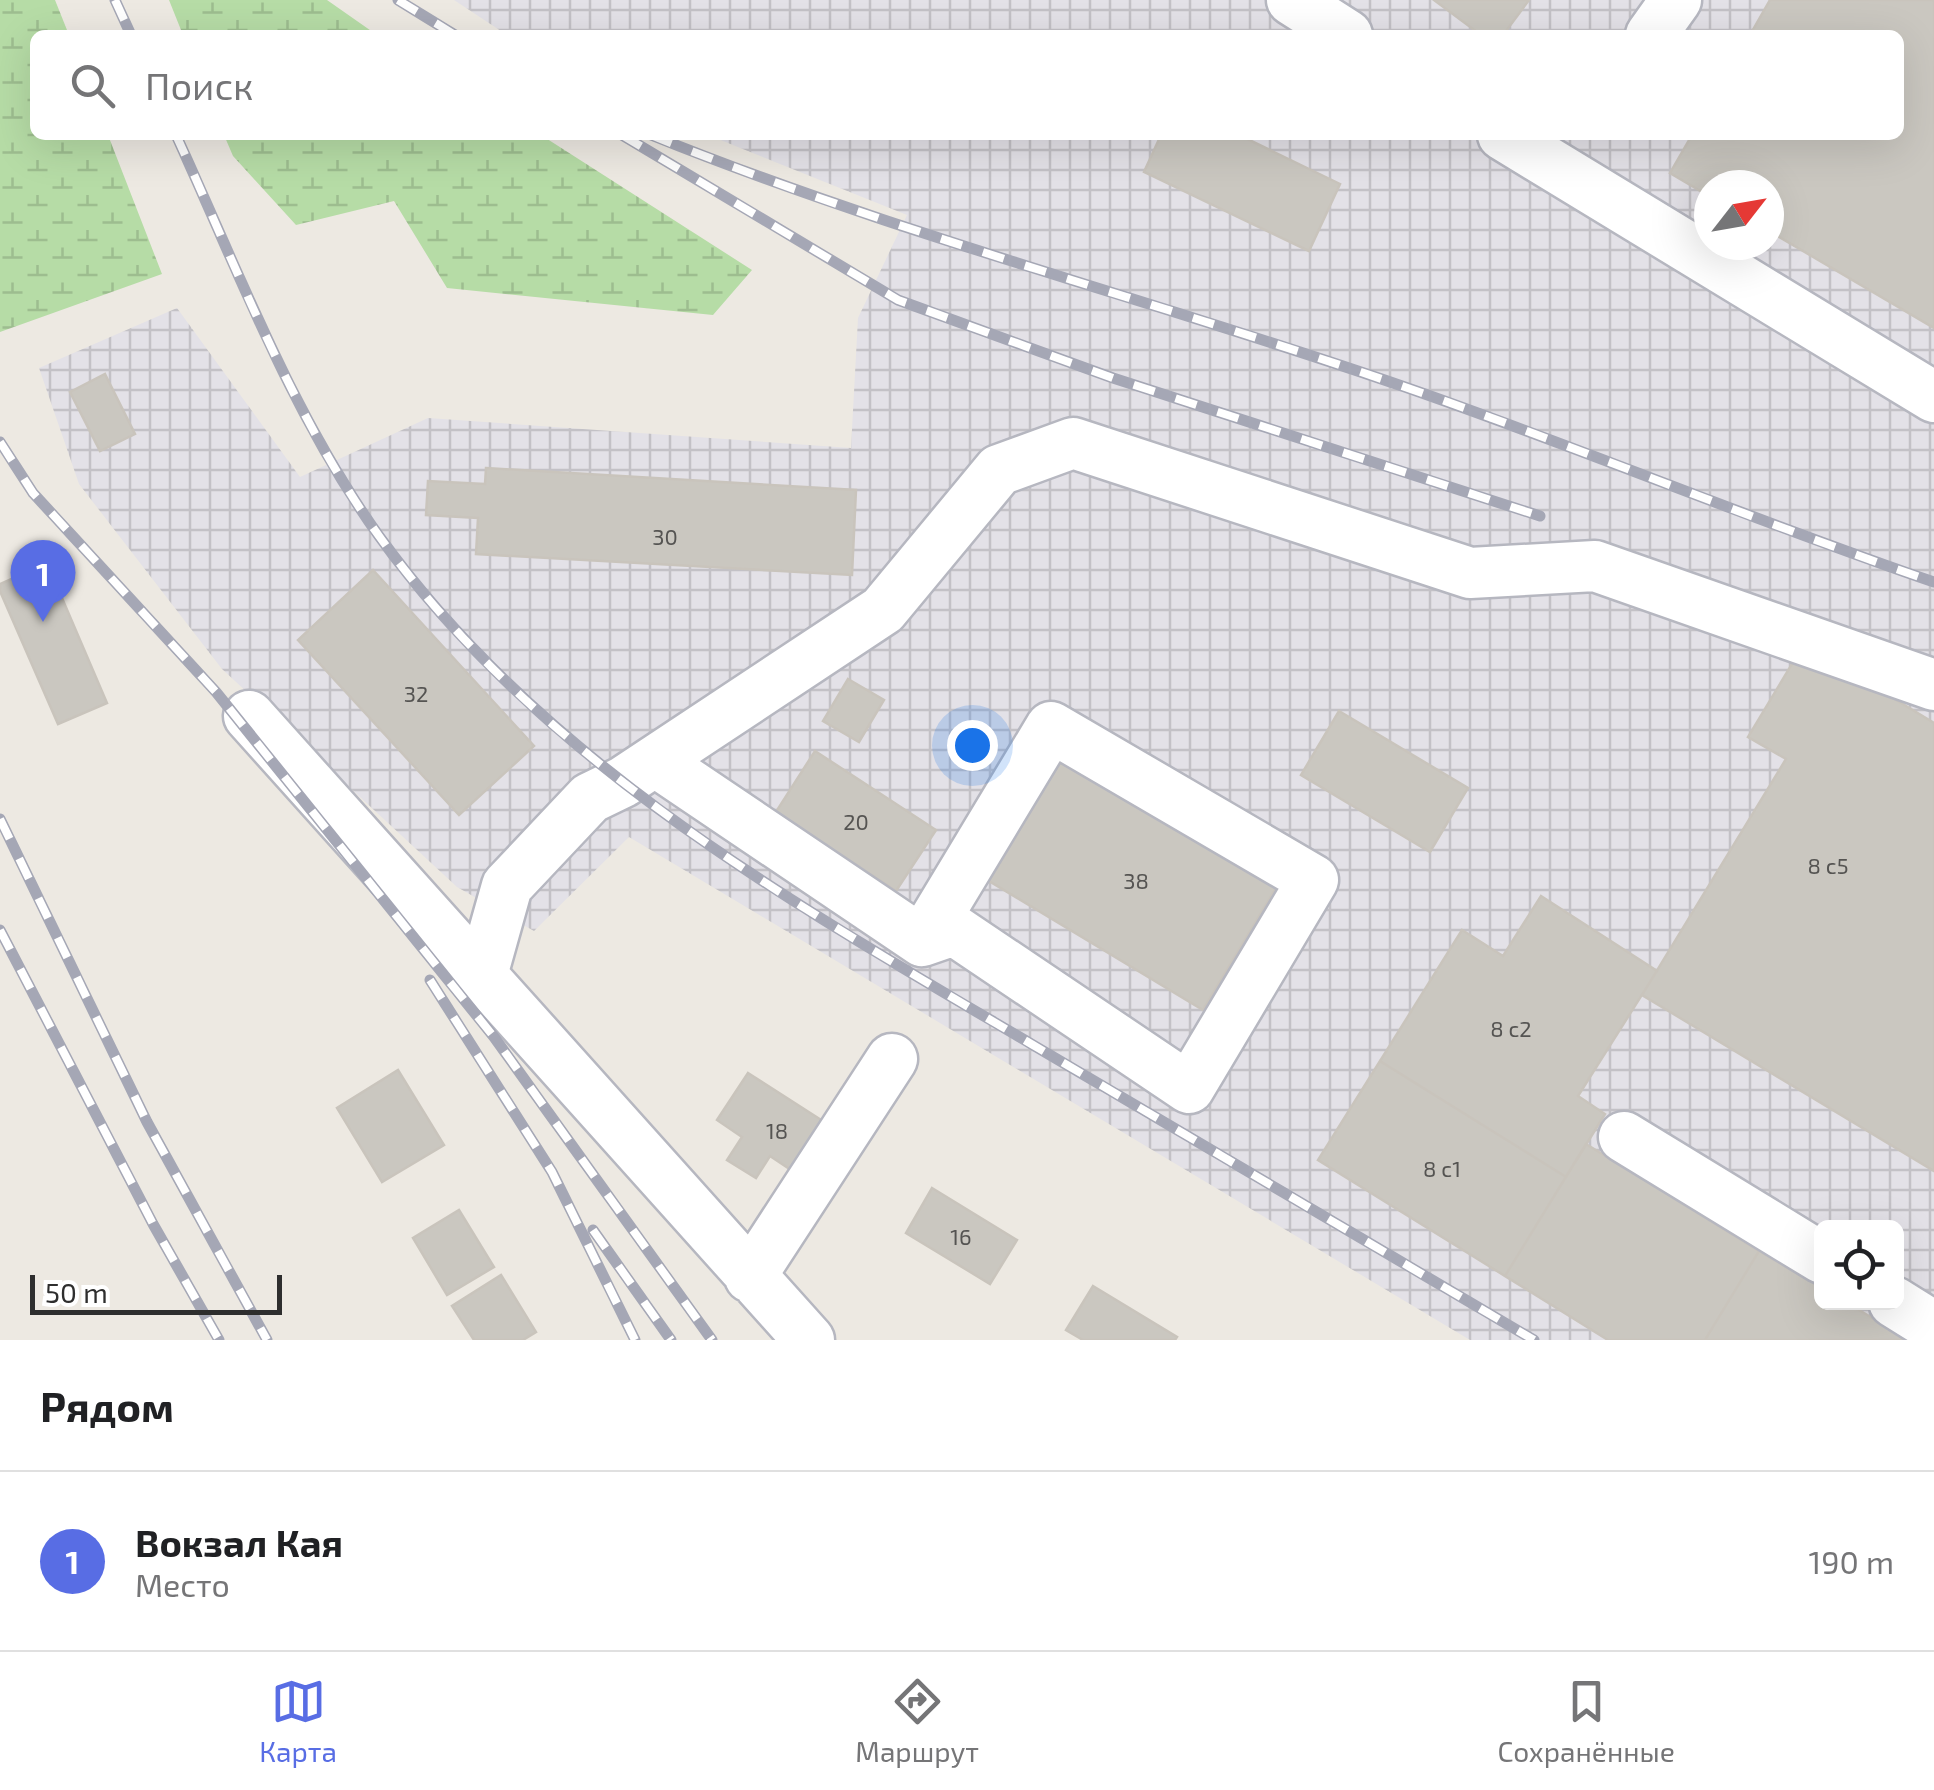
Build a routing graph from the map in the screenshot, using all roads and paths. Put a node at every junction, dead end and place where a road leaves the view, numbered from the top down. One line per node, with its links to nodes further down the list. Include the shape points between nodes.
1 (1292, 0): 3 (street)
2 (1676, 0): 4 (street)
3 (1339, 30)
4 (1654, 30)
5 (1523, 140): 6 (street)
6 (1566, 151): 7 (street, via 1691,245)
7 (1934, 397)
8 (1934, 685): 10 (street, via 1594,566 1470,573 1072,443 999,470 883,610)
9 (249, 716): 12 (street)
10 (655, 762): 11 (street); 12 (street, via 590,798 507,886)
11 (922, 941): 11 (street, via 954,930 1189,1088 1313,880 1051,728)
12 (482, 974): 16 (street)
13 (892, 1059): 16 (street)
14 (1624, 1137): 15 (street)
15 (1814, 1253)
16 (750, 1277): 19 (street)
17 (1904, 1308): 18 (street)
18 (1934, 1327)
19 (809, 1340)

